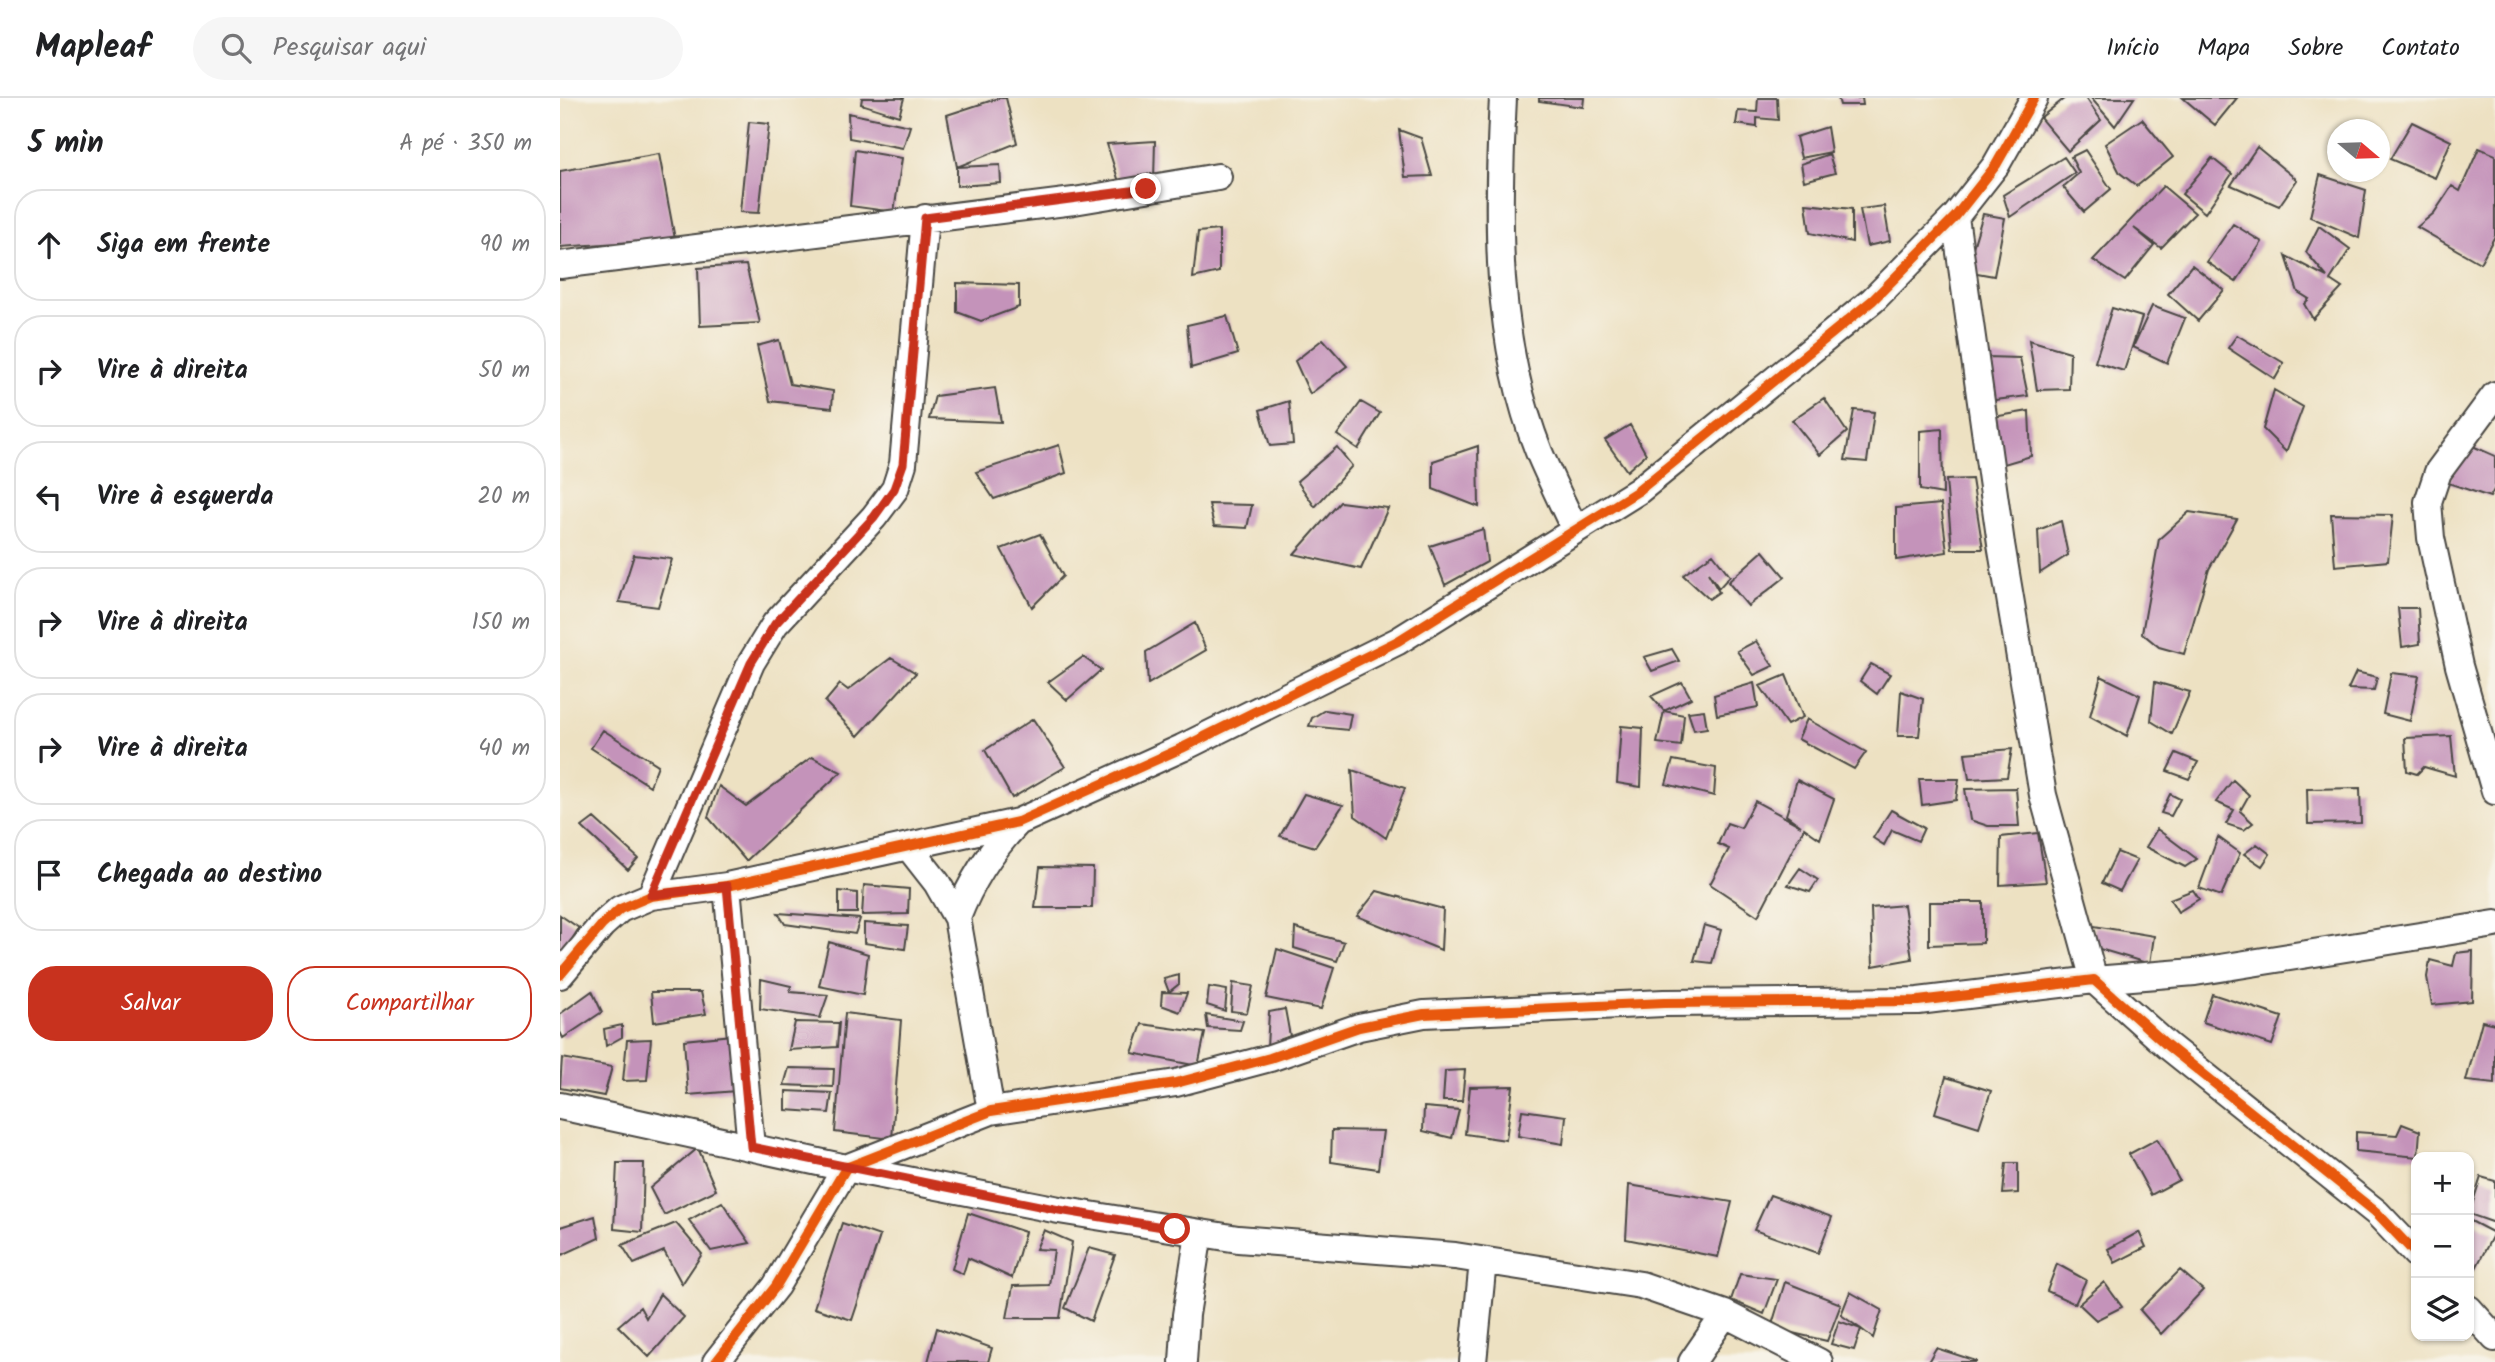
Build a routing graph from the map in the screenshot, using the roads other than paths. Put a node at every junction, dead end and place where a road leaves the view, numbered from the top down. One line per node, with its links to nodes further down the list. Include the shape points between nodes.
1 (1503, 98): 8 (street, via 1497,218 1504,305 1518,383 1538,451)
2 (2034, 98): 4 (street, via 1996,165)
3 (1218, 177): 5 (street, via 1074,201)
4 (1955, 217): 8 (street, via 1873,300 1638,491); 17 (street, via 2001,544 2043,795)
5 (925, 218): 6 (street); 13 (street, via 903,464 894,489 874,517 775,624 751,663)
6 (560, 265)
7 (2493, 401): 9 (street, via 2438,472 2428,502 2431,538 2459,666)
8 (1575, 530): 10 (street, via 1398,641 1182,748)
9 (2495, 791)
10 (1018, 822): 11 (street); 14 (street, via 992,849 968,889)
11 (908, 846): 12 (street); 14 (street)
12 (727, 886): 13 (street); 20 (street)
13 (651, 895): 16 (street, via 620,909)
14 (957, 919): 19 (street)
15 (2495, 924): 17 (street, via 2195,972)
16 (560, 975)
17 (2094, 980): 19 (street, via 1918,1001 1664,1003 1424,1014 1359,1027 1270,1058 1176,1083); 23 (street, via 2168,1046 2377,1213)
18 (560, 1105): 20 (street)
19 (991, 1111): 21 (street)
20 (751, 1147): 21 (street)
21 (846, 1168): 22 (street); 28 (street, via 776,1286)
22 (1199, 1233): 24 (street); 29 (street)
23 (2411, 1249)
24 (1483, 1261): 25 (street, via 1641,1285); 30 (street)
25 (1725, 1314): 31 (street); 32 (street)
26 (2474, 1315): 27 (street)
27 (2495, 1338)
28 (716, 1362)
29 (1182, 1362)
30 (1472, 1362)
31 (1692, 1362)
32 (1819, 1362)

